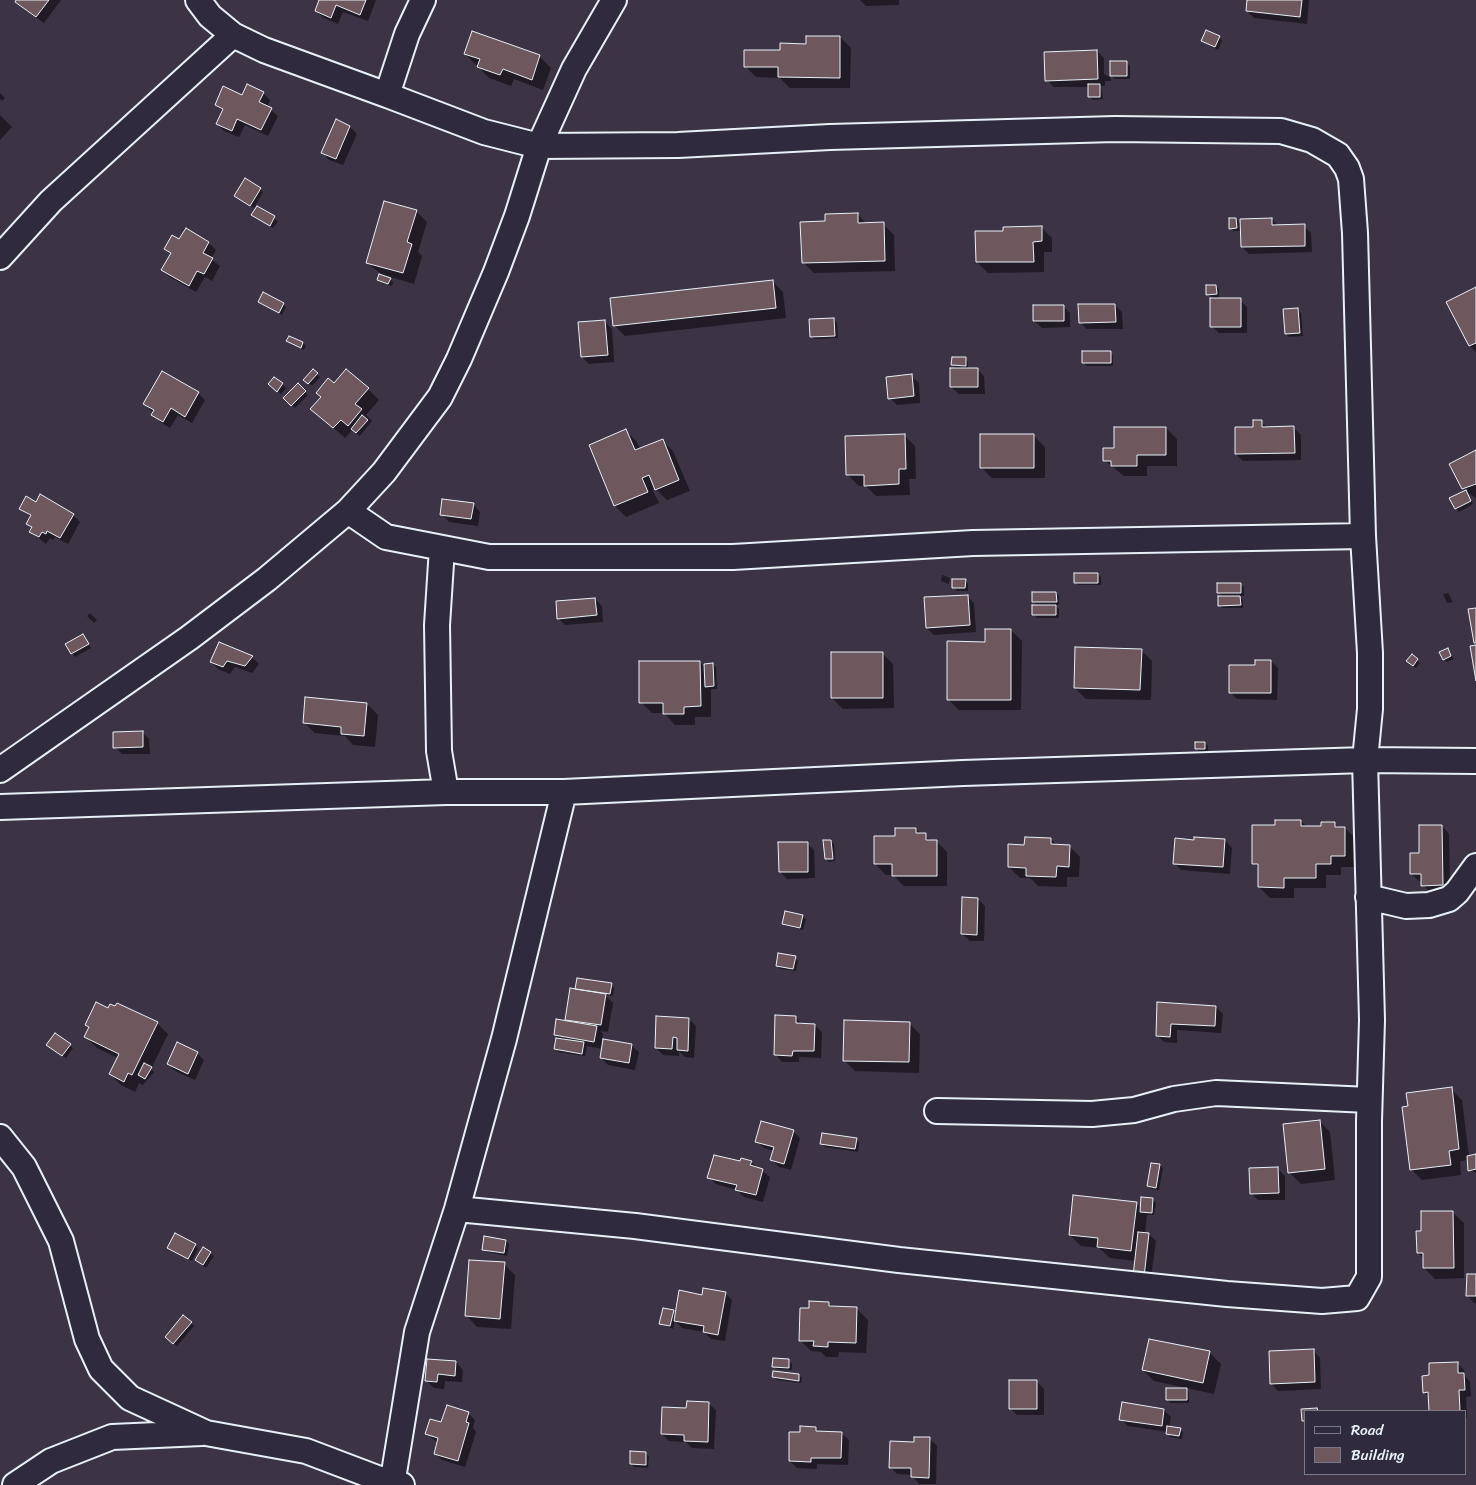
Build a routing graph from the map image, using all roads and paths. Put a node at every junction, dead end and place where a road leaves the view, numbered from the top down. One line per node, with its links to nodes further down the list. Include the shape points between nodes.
1 (198, 0): 4 (street, via 210,16)
2 (423, 0): 5 (street, via 407,34)
3 (614, 0): 6 (street, via 574,69)
4 (233, 35): 5 (street, via 264,50); 7 (street, via 51,201)
5 (387, 94): 6 (street, via 484,132)
6 (539, 146): 8 (street, via 496,272 440,397 384,472); 9 (street, via 678,145 1115,129 1281,131 1326,146 1338,155 1351,179 1356,233)
7 (0, 257)
8 (348, 511): 10 (street, via 386,537); 13 (street, via 189,638)
9 (1362, 536): 10 (street, via 973,543 732,556 490,558); 11 (street, via 1370,653 1370,708)
10 (442, 548): 14 (street, via 437,625 439,751)
11 (1365, 760): 12 (street); 15 (street, via 963,773); 18 (street)
12 (1476, 761)
13 (0, 770)
14 (446, 792): 15 (street); 16 (street)
15 (564, 792): 22 (street, via 504,1038)
16 (0, 807)
17 (1476, 866): 18 (street, via 1449,899 1406,906)
18 (1368, 897): 19 (street, via 1372,1020)
19 (1369, 1100): 20 (street, via 1216,1093 1174,1099 1134,1110 1092,1114); 22 (street, via 1369,1277 1357,1298 1322,1301 1227,1294 899,1260 635,1226)
20 (937, 1111)
21 (0, 1137): 23 (street, via 24,1167 61,1241 87,1339 101,1370 130,1398)
22 (457, 1209): 25 (street, via 417,1332)
23 (206, 1432): 24 (street, via 112,1437 51,1461); 25 (street, via 306,1451)
24 (15, 1485)
25 (396, 1485)

